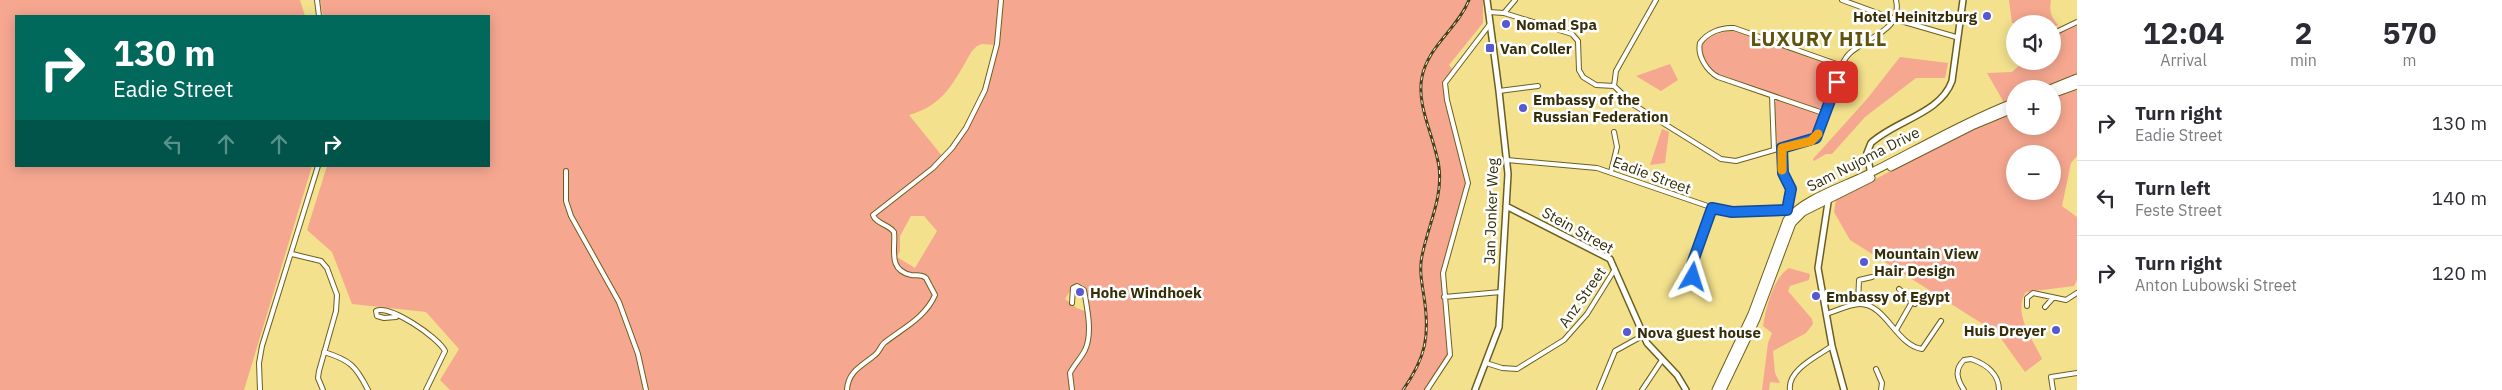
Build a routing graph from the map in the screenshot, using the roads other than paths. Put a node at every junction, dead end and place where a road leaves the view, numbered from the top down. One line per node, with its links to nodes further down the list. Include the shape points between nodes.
1 (317, 0): 11 (street)
2 (1001, 0): 71 (street, via 997,44 978,106 943,158 924,177 873,216 894,232 892,253 897,265 911,275 926,278 935,295 918,318 856,370 847,381)
3 (1487, 0): 9 (street, Jan Jonker Weg)
4 (1515, 0): 10 (street)
5 (1655, 0): 22 (street, via 1616,71)
6 (1842, 0): 12 (street)
7 (1896, 0): 12 (street)
8 (1963, 0): 16 (street)
9 (1489, 12): 10 (street); 14 (street, Jan Jonker Weg)
10 (1504, 13): 22 (street, via 1575,36 1579,44 1581,74 1596,85)
11 (319, 15)
12 (1894, 19): 16 (street); 17 (street, via 1889,27 1851,52)
13 (2077, 22): 15 (street)
14 (1490, 24): 23 (street, Jan Jonker Weg); 48 (street, via 1445,83 1446,100 1468,183 1444,263)
15 (2061, 30)
16 (1956, 37): 36 (street, via 1952,81 1946,95 1871,143 1867,153)
17 (1842, 66): 25 (street, via 1734,28 1722,29 1703,38 1699,45 1700,53 1712,74); 28 (street)
18 (2077, 78): 19 (highway)
19 (2061, 85)
20 (2077, 85): 24 (highway)
21 (1538, 86): 23 (street)
22 (1614, 86): 31 (street, via 1634,105 1724,161 1736,161)
23 (1499, 91): 32 (street, Jan Jonker Weg)
24 (2061, 91)
25 (1772, 96): 28 (street); 31 (street)
26 (2006, 106): 36 (highway, Sam Nujoma Drive, via 1971,120)
27 (2006, 112): 36 (highway, Sam Nujoma Drive)
28 (1826, 114): 30 (street, via 1815,139)
29 (1614, 132): 35 (street, via 1617,147)
30 (1782, 148): 31 (street); 40 (street, via 1783,173 1791,189)
31 (1774, 150)
32 (1507, 160): 35 (street, Eadie Street, via 1591,167); 38 (street, Jan Jonker Weg)
33 (318, 167): 41 (street)
34 (566, 171): 70 (street, via 566,201 619,302 638,354)
35 (1611, 172): 39 (street, Eadie Street)
36 (1872, 175): 37 (highway, Sam Nujoma Drive)
37 (1829, 197): 40 (highway, Sam Nujoma Drive, via 1800,206); 54 (street, via 1818,261)
38 (1506, 206): 42 (street, Stein Street, via 1608,257); 46 (street, Jan Jonker Weg)
39 (1712, 208): 40 (street, Eadie Street, via 1732,212); 44 (street, via 1691,268)
40 (1792, 213): 78 (highway, via 1780,236 1752,314); 79 (highway, Sam Nujoma Drive, via 1756,319)
41 (292, 254): 60 (street, via 321,261 335,285 338,303); 66 (street, via 262,346)
42 (1616, 269): 58 (street, Stein Street); 62 (street, Anz Street, via 1587,314 1564,340 1517,369)
43 (1872, 277): 51 (street, via 1859,280)
44 (1703, 289)
45 (1899, 289): 57 (street, via 1913,303)
46 (1501, 292): 48 (street); 62 (street, Jan Jonker Weg, via 1498,333)
47 (2077, 293): 49 (street, via 2066,300)
48 (1444, 297): 73 (street, via 1450,355)
49 (2053, 298): 52 (street, via 2033,293 2027,298); 53 (street)
50 (1072, 302): 72 (street, via 1074,288 1084,290 1087,339 1083,353 1070,373)
51 (1858, 304): 54 (street); 57 (street, via 1873,309)
52 (2026, 306)
53 (2045, 307)
54 (1826, 314): 59 (street)
55 (396, 317): 55 (street, via 377,316 376,311 385,311); 65 (street, via 422,329 445,351)
56 (1941, 321): 57 (street, via 1922,349 1908,344)
57 (1896, 330)
58 (1644, 335): 61 (street, Stein Street); 75 (street, via 1615,350)
59 (1832, 346): 80 (street, via 1795,373 1790,380); 81 (street)
60 (324, 352): 67 (street, via 318,378); 68 (street, via 351,363)
61 (1662, 360): 76 (street); 77 (street, Stein Street)
62 (1486, 363): 74 (street, Jan Jonker Weg)
63 (1876, 369): 82 (street, via 1882,383)
64 (2077, 373): 85 (street, via 2051,377)
65 (427, 389): 69 (street)
66 (260, 390)
67 (322, 390)
68 (368, 390)
69 (433, 390)
70 (646, 390)
71 (847, 390)
72 (1072, 390)
73 (1427, 390)
74 (1475, 390)
75 (1600, 390)
76 (1642, 390)
77 (1686, 390)
78 (1716, 390)
79 (1722, 390)
80 (1790, 390)
81 (1844, 390)
82 (1881, 390)
83 (1964, 390): 84 (street, via 1957,372 1964,360 1971,359 1992,370)
84 (1999, 390)
85 (2053, 390)

